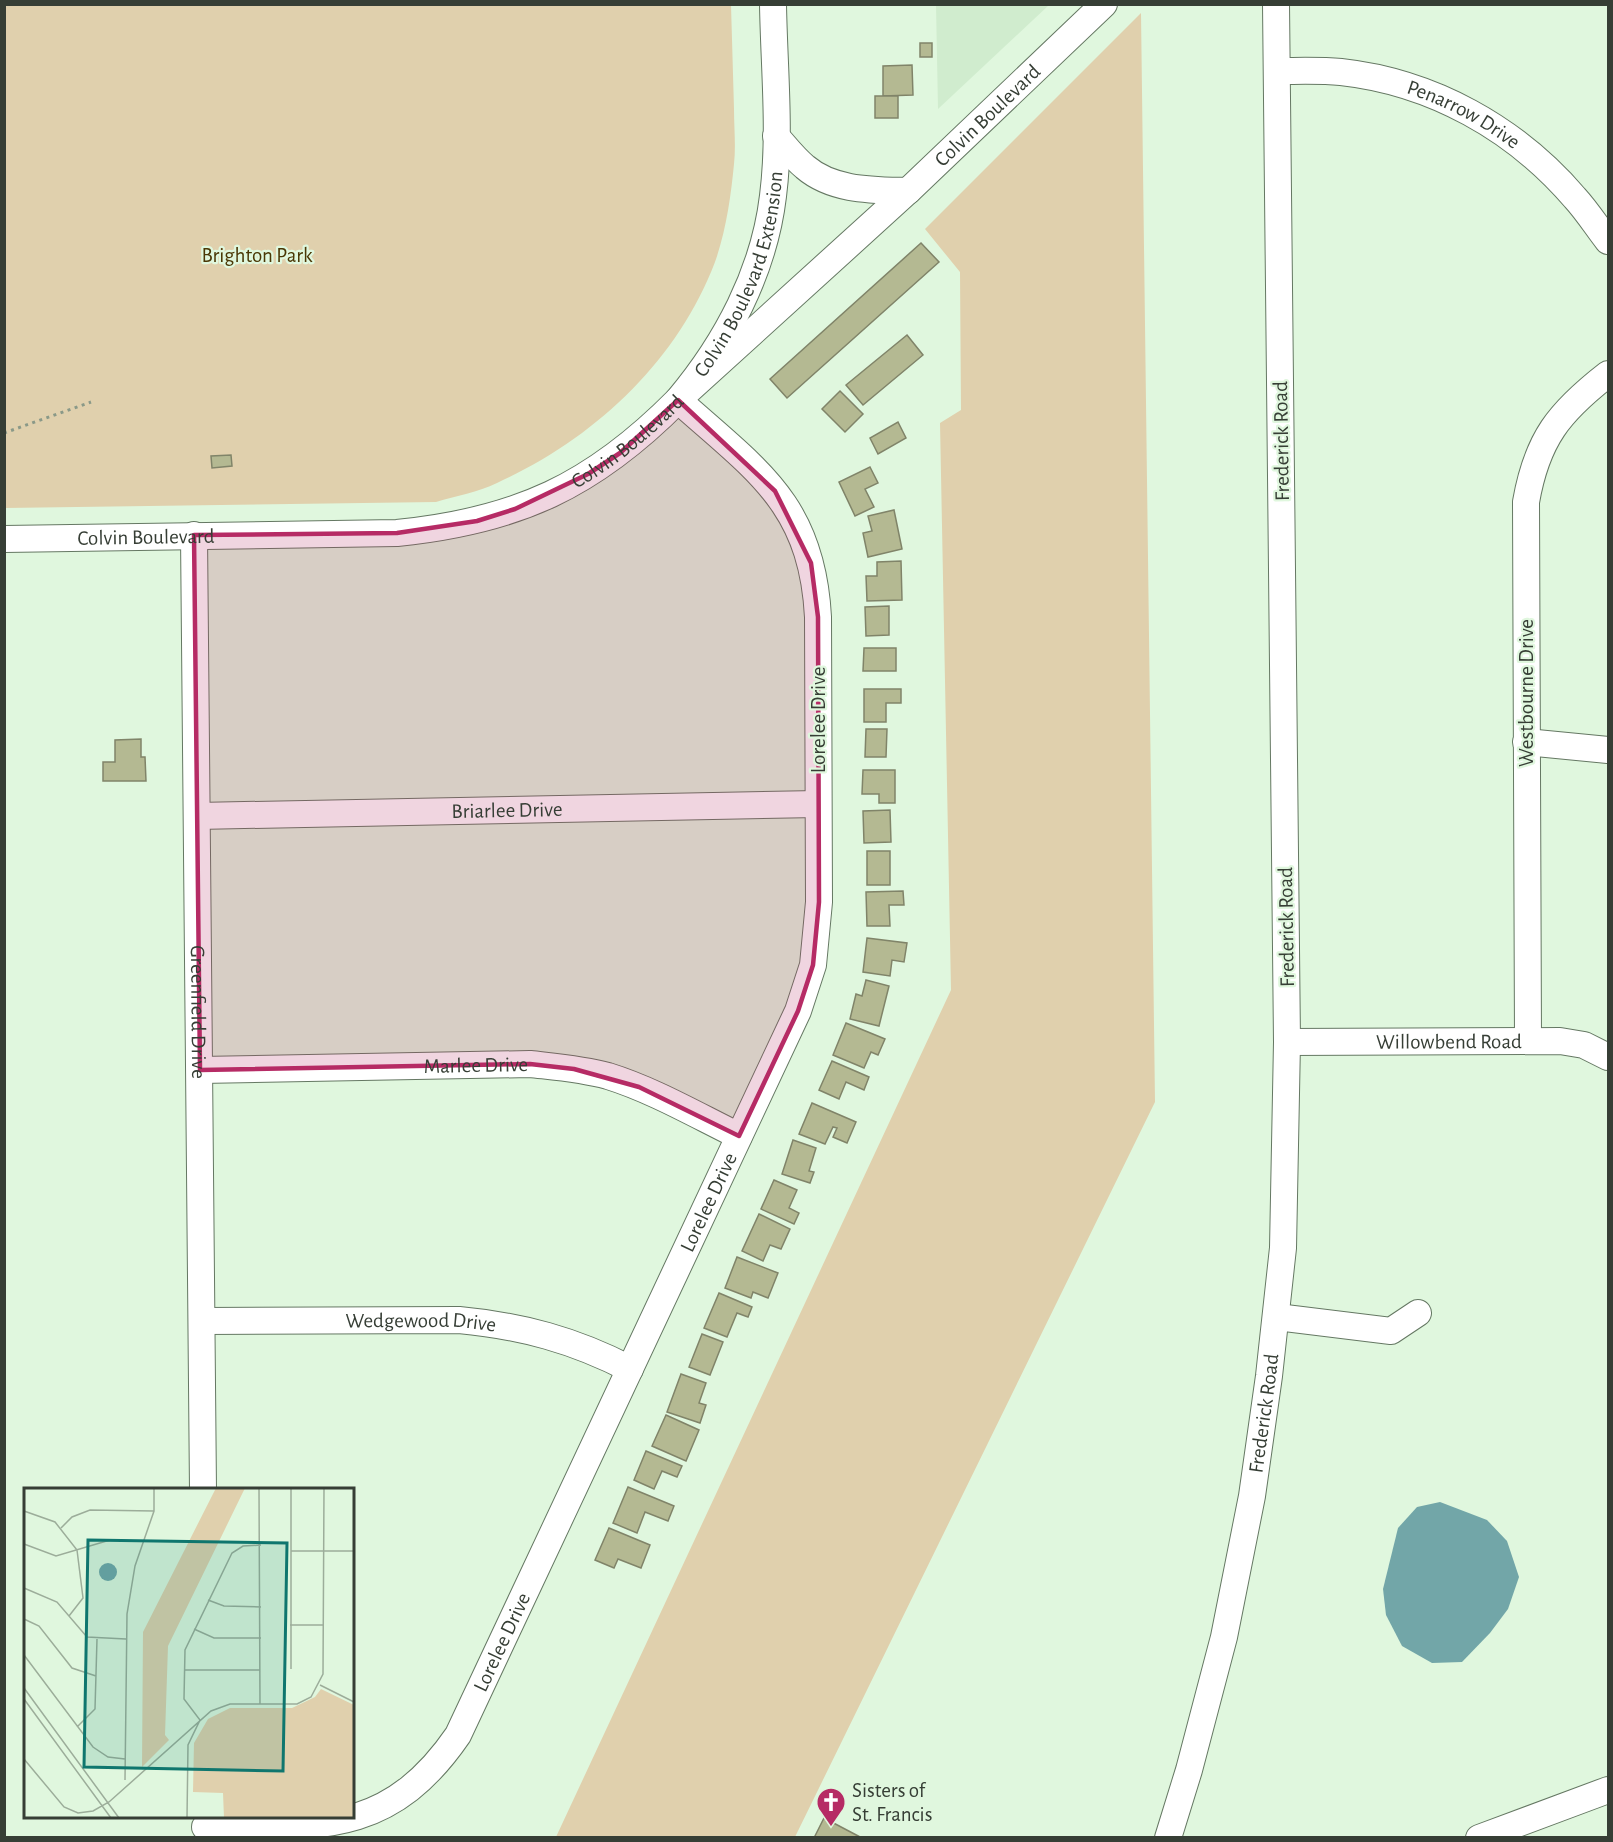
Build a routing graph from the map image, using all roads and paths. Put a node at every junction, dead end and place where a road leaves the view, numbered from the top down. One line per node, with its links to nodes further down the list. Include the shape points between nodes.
1 (773, 4): 5 (street, Colvin Boulevard Extension)
2 (1104, 4): 6 (street, Colvin Boulevard)
3 (1276, 4): 4 (street, Frederick Road)
4 (1277, 71): 7 (street, Penarrow Drive, via 1319,70 1375,77 1450,101 1511,139 1544,166); 19 (street, Frederick Road)
5 (776, 136): 6 (street, Colvin Boulevard Extension, via 806,168 834,184); 9 (street, Colvin Boulevard Extension, via 773,197 753,275 718,347)
6 (908, 191): 9 (street, Colvin Boulevard)
7 (1608, 241)
8 (1608, 374): 14 (street, Westbourne Drive, via 1567,409 1551,431 1531,475 1526,502)
9 (678, 400): 12 (street, Colvin Boulevard, via 620,453 588,474 543,498 477,521 397,533); 16 (street, Lorelee Drive, via 776,491 803,537 816,590)
10 (91, 402): 11 (path)
11 (4, 434)
12 (194, 535): 13 (street, Colvin Boulevard); 17 (street, Greenfield Drive)
13 (4, 538)
14 (1526, 742): 15 (street); 18 (street, Westbourne Drive)
15 (1608, 750)
16 (818, 804): 17 (street, Briarlee Drive); 22 (street, Lorelee Drive, via 819,902 813,965 798,1011)
17 (197, 816): 21 (street, Greenfield Drive)
18 (1528, 1041): 19 (street, Willowbend Road); 20 (street, Willowbend Road, via 1576,1044)
19 (1287, 1042): 24 (street, Frederick Road, via 1285,1202)
20 (1608, 1057)
21 (200, 1070): 22 (street, Marlee Drive, via 530,1064 574,1069 639,1087); 25 (street, Greenfield Drive)
22 (739, 1136): 26 (street, Lorelee Drive)
23 (1418, 1314): 24 (street, via 1391,1331)
24 (1276, 1317): 32 (street, Frederick Road, via 1251,1496 1224,1636)
25 (202, 1321): 26 (street, Wedgewood Drive, via 498,1323 572,1342); 27 (street, Greenfield Drive)
26 (630, 1369): 30 (street, Lorelee Drive, via 458,1736 421,1780 395,1800)
27 (203, 1488)
28 (1608, 1790): 33 (street)
29 (353, 1818): 31 (street, Lorelee Drive, via 302,1827)
30 (354, 1818)
31 (205, 1827)
32 (1168, 1838)
33 (1479, 1838)

